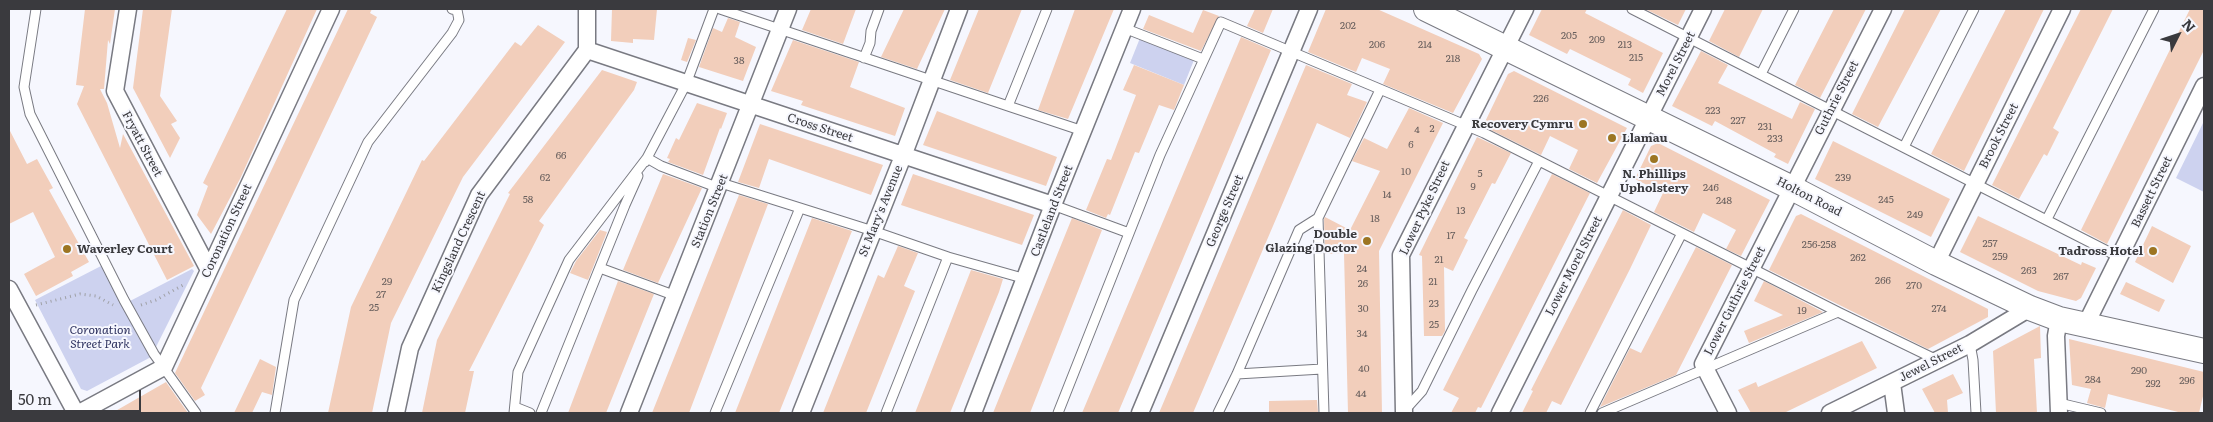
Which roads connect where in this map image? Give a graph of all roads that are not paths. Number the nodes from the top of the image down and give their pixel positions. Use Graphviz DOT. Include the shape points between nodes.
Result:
graph roads {
  1 [pos="36,9"];
  2 [pos="128,9"];
  3 [pos="332,9"];
  4 [pos="452,9"];
  5 [pos="587,9"];
  6 [pos="714,9"];
  7 [pos="720,9"];
  8 [pos="788,9"];
  9 [pos="878,9"];
  10 [pos="959,9"];
  11 [pos="1047,9"];
  12 [pos="1132,9"];
  13 [pos="1309,9"];
  14 [pos="1426,9"];
  15 [pos="1525,9"];
  16 [pos="1632,9"];
  17 [pos="1703,9"];
  18 [pos="1794,9"];
  19 [pos="1883,9"];
  20 [pos="1974,9"];
  21 [pos="2062,9"];
  22 [pos="2154,9"];
  23 [pos="1124,28"];
  24 [pos="780,29"];
  25 [pos="1689,38"];
  26 [pos="1506,47"];
  27 [pos="1292,49"];
  28 [pos="587,50"];
  29 [pos="864,58"];
  30 [pos="1203,59"];
  31 [pos="1761,74"];
  32 [pos="932,81"];
  33 [pos="686,84"];
  34 [pos="2204,86"];
  35 [pos="1380,90"];
  36 [pos="751,106"];
  37 [pos="1008,106"];
  38 [pos="1831,110"];
  39 [pos="1648,118"];
  40 [pos="1466,125"];
  41 [pos="1083,131"];
  42 [pos="1904,147"];
  43 [pos="903,156"];
  44 [pos="647,158"];
  45 [pos="1539,161"];
  46 [pos="1976,183"];
  47 [pos="720,186"];
  48 [pos="1792,188"];
  49 [pos="1609,196"];
  50 [pos="1053,205"];
  51 [pos="800,208"];
  52 [pos="1318,218"];
  53 [pos="2047,219"];
  54 [pos="873,231"];
  55 [pos="1682,233"];
  56 [pos="1129,234"];
  57 [pos="948,257"];
  58 [pos="2119,258"];
  59 [pos="1936,263"];
  60 [pos="600,268"];
  61 [pos="1751,269"];
  62 [pos="209,270"];
  63 [pos="1026,280"];
  64 [pos="9,289"];
  65 [pos="676,296"];
  66 [pos="2030,308"];
  67 [pos="1838,312"];
  68 [pos="2059,319"];
  69 [pos="2086,324"];
  70 [pos="1970,344"];
  71 [pos="2204,351"];
  72 [pos="1937,360"];
  73 [pos="164,367"];
  74 [pos="1705,368"];
  75 [pos="1322,369"];
  76 [pos="1237,374"];
  77 [pos="1892,383"];
  78 [pos="2059,408"];
  79 [pos="515,410"];
  80 [pos="71,411"];
  81 [pos="1404,412"];
  82 [pos="196,413"];
  83 [pos="275,413"];
  84 [pos="396,413"];
  85 [pos="530,413"];
  86 [pos="541,413"];
  87 [pos="629,413"];
  88 [pos="715,413"];
  89 [pos="801,413"];
  90 [pos="886,413"];
  91 [pos="973,413"];
  92 [pos="1058,413"];
  93 [pos="1140,413"];
  94 [pos="1218,413"];
  95 [pos="1324,413"];
  96 [pos="1500,413"];
  97 [pos="1590,413"];
  98 [pos="1602,413"];
  99 [pos="1728,413"];
  100 [pos="1830,413"];
  101 [pos="1896,413"];
  102 [pos="1976,413"];
  103 [pos="2101,413"];
  1 -- 73 [label="lane" via="25,74 27,105 124,300"];
  2 -- 62 [label="street, Fryatt Street" via="115,91"];
  3 -- 62 [label="street, Coronation Street"];
  4 -- 83 [label="lane" via="457,10 459,20 452,33 368,142 294,300"];
  5 -- 28 [label="street"];
  6 -- 33 [label="lane"];
  7 -- 24 [label="lane"];
  8 -- 24 [label="street, Station Street"];
  9 -- 29 [label="lane"];
  10 -- 32 [label="street, St Mary's Avenue"];
  11 -- 37 [label="lane"];
  12 -- 23 [label="street, Castleland Street"];
  13 -- 27 [label="street, George Street"];
  14 -- 26 [label="street, Holton Road"];
  15 -- 26 [label="street, Lower Pyke Street"];
  16 -- 25 [label="lane"];
  17 -- 25 [label="street, Morel Street"];
  18 -- 31 [label="lane"];
  19 -- 38 [label="street, Guthrie Street"];
  20 -- 42 [label="lane"];
  21 -- 46 [label="street, Brook Street"];
  22 -- 53 [label="lane"];
  23 -- 30 [label="lane"];
  23 -- 41 [label="street, Castleland Street"];
  24 -- 29 [label="lane"];
  24 -- 36 [label="street, Station Street"];
  25 -- 31 [label="lane"];
  25 -- 39 [label="street, Morel Street"];
  26 -- 39 [label="street, Holton Road"];
  26 -- 40 [label="street, Lower Pyke Street"];
  27 -- 30 [label="lane" via="1221,22"];
  27 -- 35 [label="lane"];
  27 -- 93 [label="street, George Street"];
  28 -- 33 [label="street, Cross Street"];
  28 -- 84 [label="street, Kingsland Crescent" via="479,195 410,348"];
  29 -- 32 [label="lane"];
  30 -- 56 [label="lane"];
  31 -- 38 [label="lane"];
  32 -- 37 [label="lane"];
  32 -- 43 [label="street, St Mary's Avenue"];
  33 -- 36 [label="street, Cross Street"];
  33 -- 44 [label="lane"];
  34 -- 58 [label="street, Bassett Street"];
  35 -- 40 [label="lane"];
  35 -- 52 [label="lane"];
  36 -- 43 [label="street, Cross Street"];
  36 -- 47 [label="street, Station Street"];
  37 -- 41 [label="lane"];
  38 -- 42 [label="lane"];
  38 -- 48 [label="street, Guthrie Street"];
  39 -- 48 [label="street, Holton Road"];
  39 -- 49 [label="street, Lower Morel Street"];
  40 -- 45 [label="lane"];
  40 -- 81 [label="street, Lower Pyke Street" via="1401,255"];
  41 -- 50 [label="street, Castleland Street"];
  42 -- 46 [label="lane"];
  43 -- 50 [label="street, Cross Street"];
  43 -- 54 [label="street, St Mary's Avenue"];
  44 -- 47 [label="lane"];
  44 -- 60 [label="lane" via="624,204"];
  44 -- 79 [label="lane" via="568,260 518,372"];
  45 -- 49 [label="lane"];
  45 -- 81 [label="lane" via="1422,391"];
  46 -- 53 [label="lane"];
  46 -- 59 [label="street, Brook Street"];
  47 -- 51 [label="lane"];
  47 -- 65 [label="street, Station Street"];
  48 -- 59 [label="street, Holton Road"];
  48 -- 61 [label="street, Lower Guthrie Street"];
  49 -- 55 [label="lane"];
  49 -- 96 [label="street, Lower Morel Street"];
  50 -- 56 [label="lane"];
  50 -- 63 [label="street, Castleland Street"];
  51 -- 54 [label="lane"];
  51 -- 88 [label="lane"];
  52 -- 75 [label="lane"];
  52 -- 76 [label="lane" via="1299,230"];
  53 -- 58 [label="lane"];
  54 -- 57 [label="lane"];
  54 -- 89 [label="street, St Mary's Avenue"];
  55 -- 61 [label="lane"];
  55 -- 97 [label="lane"];
  56 -- 92 [label="lane"];
  57 -- 63 [label="lane"];
  57 -- 90 [label="lane"];
  58 -- 69 [label="street, Bassett Street"];
  59 -- 66 [label="street, Holton Road"];
  60 -- 65 [label="lane"];
  60 -- 86 [label="lane"];
  61 -- 67 [label="lane"];
  61 -- 74 [label="street, Lower Guthrie Street" via="1703,364"];
  62 -- 73 [label="street, Coronation Street"];
  63 -- 91 [label="street, Castleland Street"];
  64 -- 80 [label="street"];
  65 -- 87 [label="street, Station Street"];
  66 -- 68 [label="street, Holton Road"];
  66 -- 70 [label="street, Jewel Street"];
  67 -- 72 [label="lane"];
  67 -- 74 [label="lane"];
  68 -- 69 [label="street, Holton Road"];
  68 -- 78 [label="street" via="2056,336"];
  69 -- 71 [label="street, Holton Road"];
  70 -- 72 [label="street, Jewel Street"];
  70 -- 102 [label="lane"];
  72 -- 77 [label="street, Jewel Street"];
  73 -- 80 [label="street"];
  73 -- 82 [label="lane"];
  74 -- 98 [label="lane"];
  74 -- 99 [label="street, Lower Guthrie Street"];
  75 -- 76 [label="lane"];
  75 -- 95 [label="lane"];
  76 -- 94 [label="lane"];
  77 -- 100 [label="street, Jewel Street"];
  77 -- 101 [label="street"];
  78 -- 103 [label="lane"];
  79 -- 85 [label="lane"];
}
